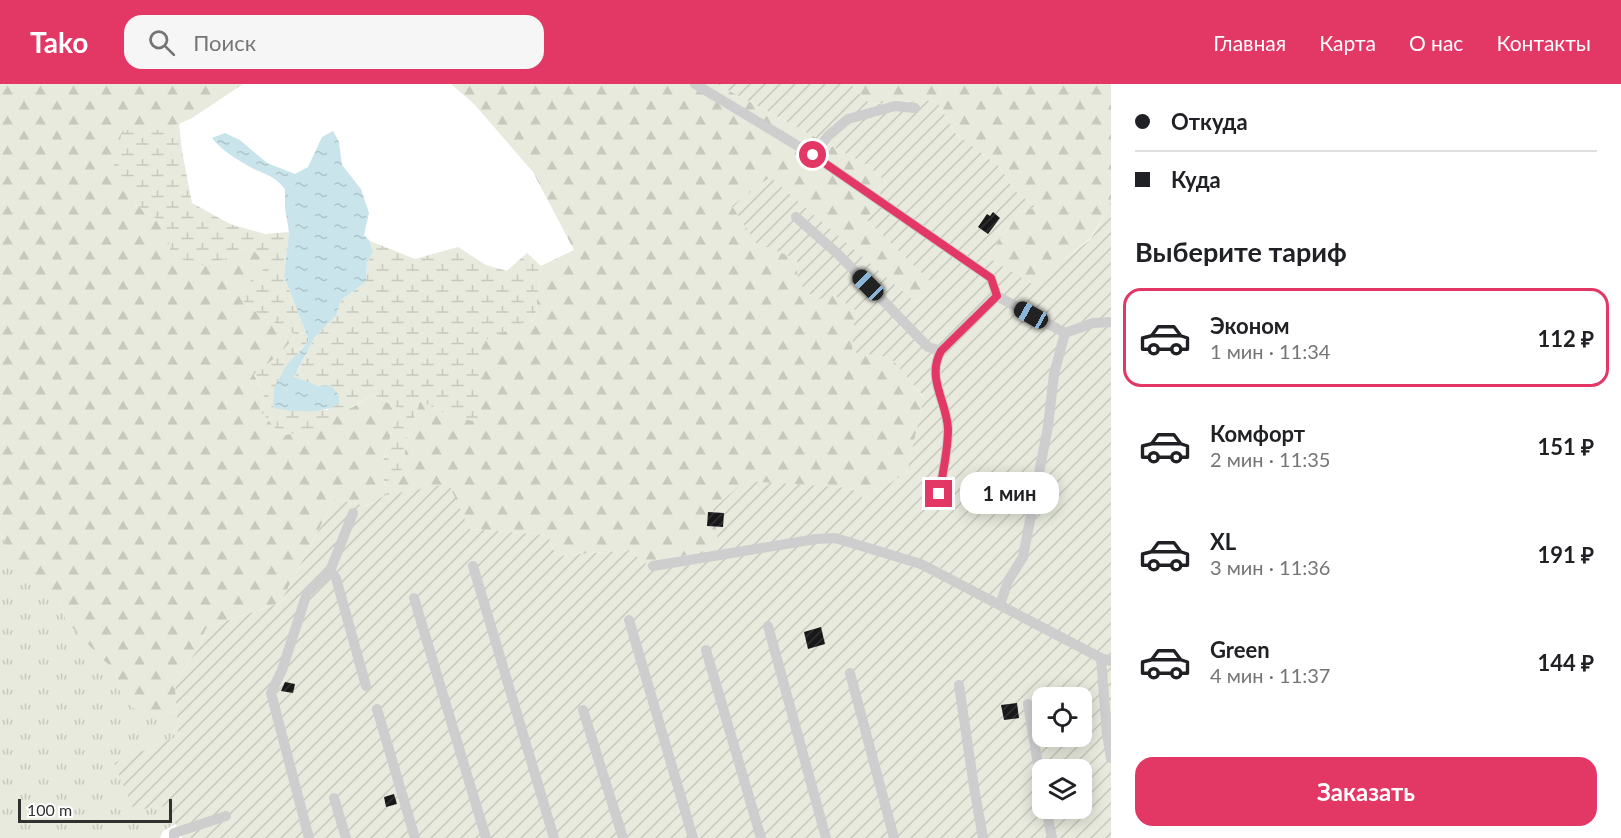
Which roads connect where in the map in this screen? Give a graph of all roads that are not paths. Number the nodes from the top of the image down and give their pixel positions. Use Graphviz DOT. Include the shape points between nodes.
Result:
graph roads {
  1 [pos="695,84"];
  2 [pos="915,108"];
  3 [pos="813,155"];
  4 [pos="796,218"];
  5 [pos="997,296"];
  6 [pos="1111,322"];
  7 [pos="1065,333"];
  8 [pos="941,351"];
  9 [pos="939,494"];
  10 [pos="353,513"];
  11 [pos="473,566"];
  12 [pos="653,566"];
  13 [pos="330,571"];
  14 [pos="414,598"];
  15 [pos="1000,605"];
  16 [pos="629,620"];
  17 [pos="768,626"];
  18 [pos="706,650"];
  19 [pos="1106,660"];
  20 [pos="850,673"];
  21 [pos="960,685"];
  22 [pos="366,686"];
  23 [pos="1028,704"];
  24 [pos="377,709"];
  25 [pos="584,710"];
  26 [pos="1111,758"];
  27 [pos="1037,759"];
  28 [pos="334,798"];
  29 [pos="226,816"];
  30 [pos="1048,819"];
  31 [pos="174,838"];
  32 [pos="309,838"];
  33 [pos="346,838"];
  34 [pos="415,838"];
  35 [pos="486,838"];
  36 [pos="554,838"];
  37 [pos="623,838"];
  38 [pos="693,838"];
  39 [pos="760,838"];
  40 [pos="826,838"];
  41 [pos="894,838"];
  42 [pos="983,838"];
  43 [pos="1052,838"];
  1 -- 3 [label="street"];
  2 -- 3 [label="street" via="895,106 848,119"];
  3 -- 5 [label="street" via="991,278"];
  4 -- 8 [label="street" via="840,256 928,347"];
  5 -- 7 [label="street"];
  5 -- 8 [label="street"];
  6 -- 7 [label="street" via="1093,323"];
  7 -- 15 [label="street" via="1054,374 1023,557 1008,581"];
  8 -- 9 [label="street" via="936,360 935,382 948,426"];
  10 -- 13 [label="street"];
  11 -- 36 [label="street"];
  12 -- 15 [label="street" via="835,538 921,564"];
  13 -- 22 [label="street" via="336,578"];
  13 -- 32 [label="street" via="307,593 271,693"];
  14 -- 35 [label="street"];
  15 -- 19 [label="street"];
  16 -- 38 [label="street"];
  17 -- 40 [label="street"];
  18 -- 39 [label="street"];
  19 -- 26 [label="street"];
  20 -- 41 [label="street"];
  21 -- 42 [label="street"];
  23 -- 27 [label="street"];
  24 -- 34 [label="street"];
  25 -- 37 [label="street"];
  28 -- 33 [label="street"];
  29 -- 31 [label="street" via="174,833"];
  30 -- 43 [label="street"];
}
